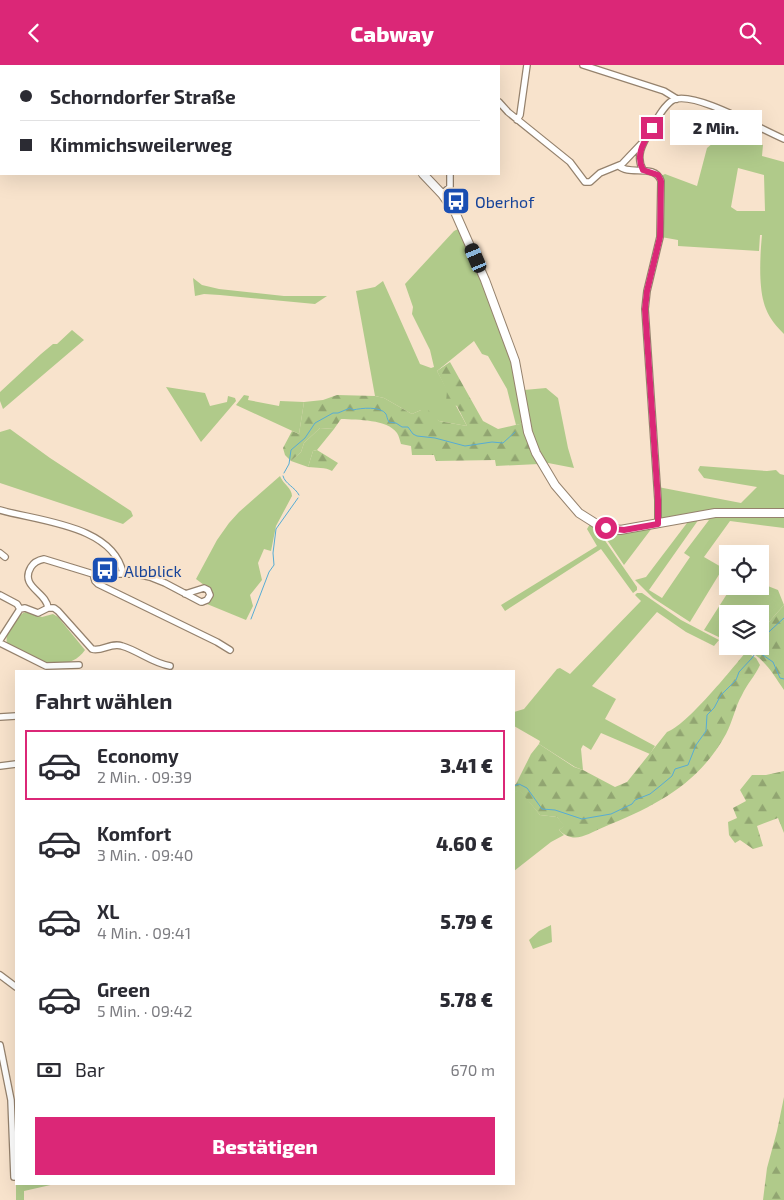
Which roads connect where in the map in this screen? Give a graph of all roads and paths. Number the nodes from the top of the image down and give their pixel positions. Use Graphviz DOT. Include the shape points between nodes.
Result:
graph roads {
  1 [pos="527,65"];
  2 [pos="583,65"];
  3 [pos="677,99"];
  4 [pos="500,104"];
  5 [pos="517,120"];
  6 [pos="784,139"];
  7 [pos="643,143"];
  8 [pos="618,166"];
  9 [pos="643,170"];
  10 [pos="424,175"];
  11 [pos="450,175"];
  12 [pos="442,194"];
  13 [pos="0,510"];
  14 [pos="784,513"];
  15 [pos="658,524"];
  16 [pos="122,573"];
  17 [pos="93,574"];
  18 [pos="185,593"];
  19 [pos="0,595"];
  20 [pos="48,608"];
  21 [pos="20,609"];
  22 [pos="0,642"];
  23 [pos="230,650"];
  24 [pos="79,665"];
  25 [pos="170,666"];
  26 [pos="15,716"];
  27 [pos="0,717"];
  28 [pos="15,764"];
  29 [pos="0,766"];
  30 [pos="0,975"];
  31 [pos="15,986"];
  32 [pos="0,1045"];
  33 [pos="14,1177"];
  1 -- 5 [label="street"];
  2 -- 3 [label="street" via="664,91"];
  3 -- 6 [label="street" via="725,111"];
  3 -- 7 [label="street" via="666,106"];
  4 -- 5 [label="street"];
  5 -- 8 [label="street" via="570,162 583,182"];
  7 -- 8 [label="street"];
  7 -- 9 [label="street" via="639,157"];
  8 -- 9 [label="street"];
  9 -- 15 [label="street" via="656,174 661,181 660,237 645,309"];
  10 -- 12 [label="main road"];
  11 -- 12 [label="street" via="450,187"];
  12 -- 15 [label="main road" via="464,231 500,317 517,370 531,442 551,480 579,513 598,525 620,530"];
  13 -- 16 [label="street" via="60,524 91,537 114,553"];
  14 -- 15 [label="main road" via="715,513"];
  16 -- 17 [label="street"];
  16 -- 18 [label="street" via="150,577"];
  17 -- 20 [label="street" via="48,559 35,563 29,571 29,580 47,601"];
  17 -- 23 [label="street" via="97,583"];
  19 -- 21 [label="street"];
  20 -- 21 [label="street" via="38,613"];
  20 -- 25 [label="street" via="58,611 87,646 95,650 120,645"];
  21 -- 22 [label="street"];
  22 -- 24 [label="street" via="44,665"];
  26 -- 27 [label="street"];
  28 -- 29 [label="street"];
  30 -- 31 [label="street"];
  32 -- 33 [label="street" via="11,1100"];
}
